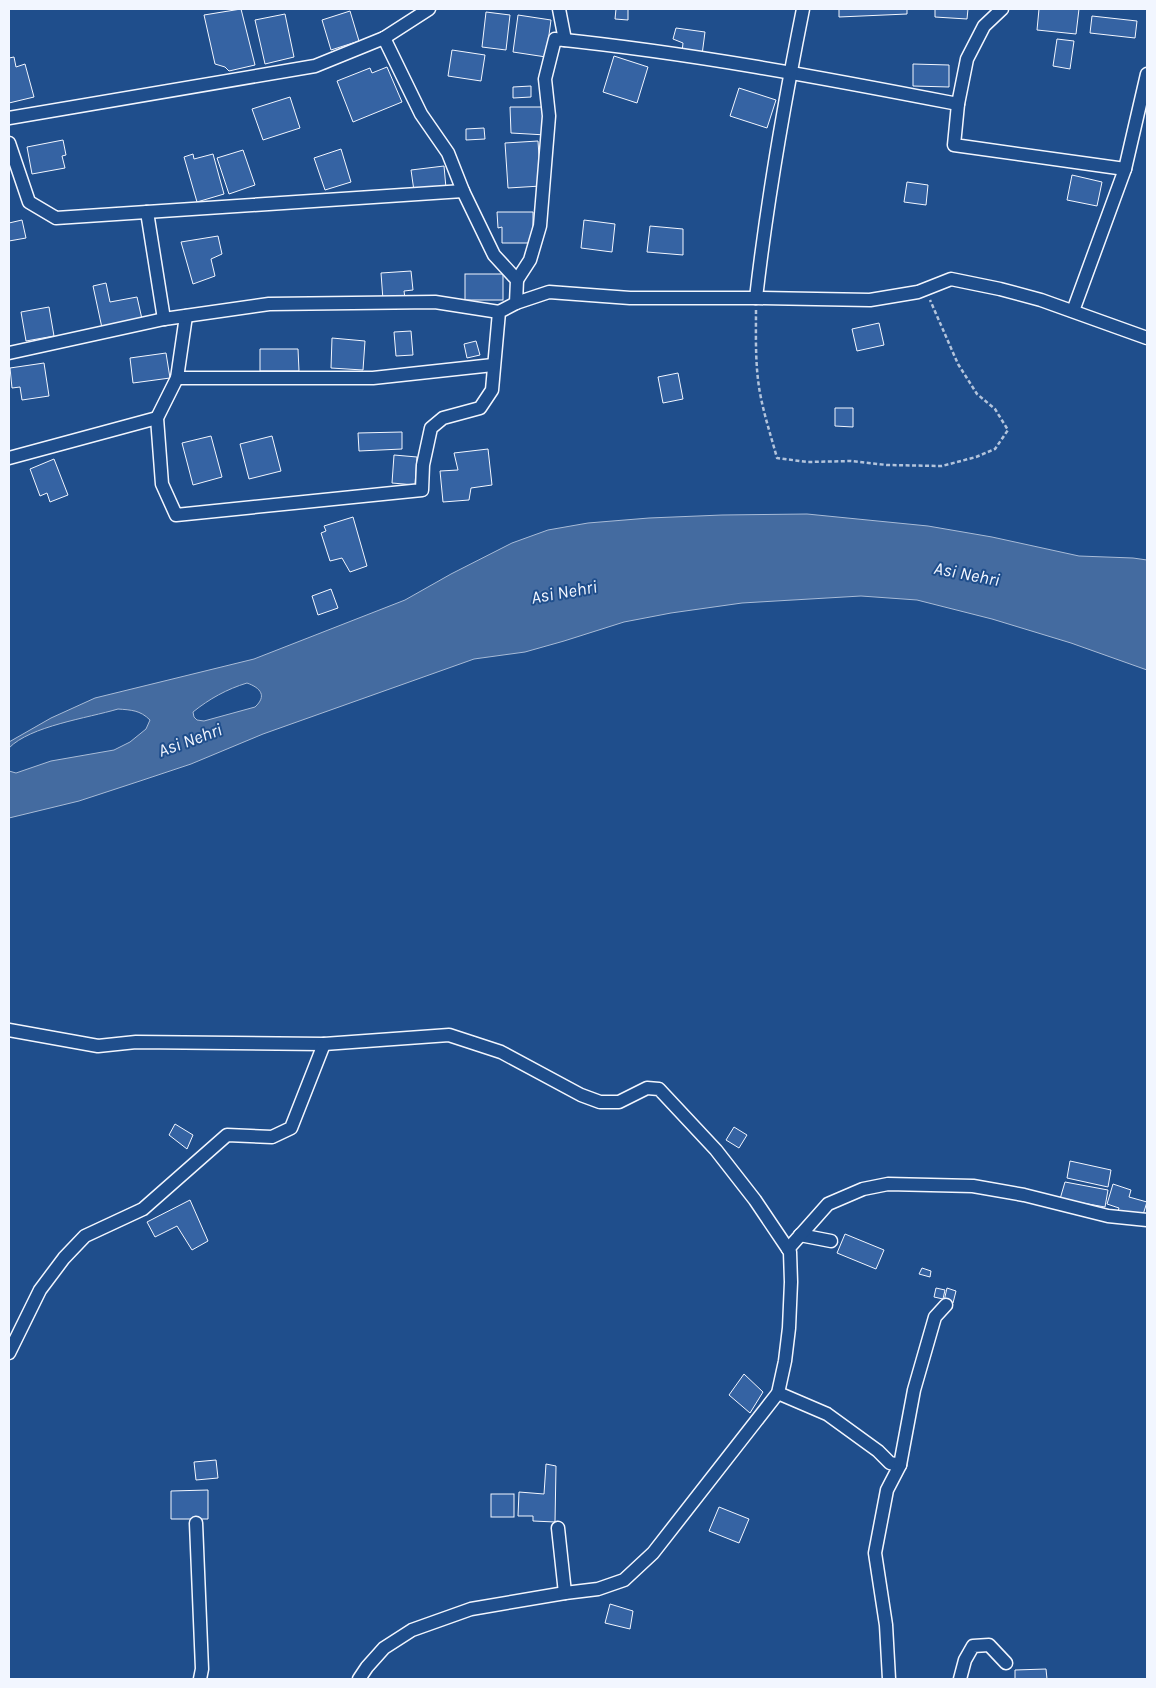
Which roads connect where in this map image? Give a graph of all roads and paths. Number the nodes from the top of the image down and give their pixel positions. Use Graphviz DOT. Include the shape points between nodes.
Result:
graph roads {
  1 [pos="429,9"];
  2 [pos="559,9"];
  3 [pos="803,9"];
  4 [pos="1002,9"];
  5 [pos="384,38"];
  6 [pos="565,40"];
  7 [pos="790,72"];
  8 [pos="1147,74"];
  9 [pos="958,104"];
  10 [pos="9,118"];
  11 [pos="9,144"];
  12 [pos="1125,168"];
  13 [pos="463,192"];
  14 [pos="147,212"];
  15 [pos="517,280"];
  16 [pos="925,290"];
  17 [pos="756,298"];
  18 [pos="516,303"];
  19 [pos="1073,311"];
  20 [pos="499,312"];
  21 [pos="186,316"];
  22 [pos="164,319"];
  23 [pos="1147,338"];
  24 [pos="9,353"];
  25 [pos="493,365"];
  26 [pos="177,378"];
  27 [pos="158,418"];
  28 [pos="9,458"];
  29 [pos="9,1030"];
  30 [pos="324,1044"];
  31 [pos="1147,1220"];
  32 [pos="800,1235"];
  33 [pos="831,1240"];
  34 [pos="788,1249"];
  35 [pos="946,1305"];
  36 [pos="9,1353"];
  37 [pos="778,1393"];
  38 [pos="900,1465"];
  39 [pos="196,1523"];
  40 [pos="558,1528"];
  41 [pos="565,1593"];
  42 [pos="1006,1663"];
  43 [pos="200,1679"];
  44 [pos="360,1679"];
  45 [pos="889,1679"];
  46 [pos="960,1679"];
  1 -- 5 [label="street"];
  2 -- 6 [label="street"];
  3 -- 7 [label="street"];
  4 -- 9 [label="street" via="984,26 967,59"];
  5 -- 10 [label="street" via="315,66"];
  5 -- 13 [label="street" via="421,114 448,153"];
  6 -- 7 [label="street" via="629,46"];
  6 -- 15 [label="street" via="555,39 545,79 549,116 540,226 530,260"];
  7 -- 9 [label="street"];
  7 -- 17 [label="street"];
  8 -- 12 [label="street"];
  9 -- 12 [label="street" via="954,145"];
  11 -- 14 [label="street" via="30,202 56,218"];
  12 -- 19 [label="street"];
  13 -- 14 [label="street"];
  13 -- 15 [label="street" via="494,255"];
  14 -- 22 [label="street"];
  15 -- 18 [label="street"];
  16 -- 17 [label="street" via="870,300"];
  16 -- 17 [label="path" via="958,364 977,394 995,409 1008,430 995,449 976,458 942,466 807,462 777,458 760,391"];
  16 -- 19 [label="street" via="951,279 1016,293"];
  17 -- 18 [label="street" via="630,298 549,292"];
  18 -- 20 [label="street"];
  19 -- 23 [label="street"];
  20 -- 21 [label="street" via="425,302 269,304"];
  20 -- 25 [label="street"];
  21 -- 22 [label="street"];
  21 -- 26 [label="street"];
  22 -- 24 [label="street"];
  25 -- 26 [label="street" via="373,378"];
  25 -- 27 [label="street" via="492,390 480,408 443,418 431,428 423,465 422,490 176,516 162,484"];
  26 -- 27 [label="street"];
  27 -- 28 [label="street"];
  29 -- 30 [label="street" via="98,1046 136,1042"];
  30 -- 34 [label="street" via="449,1035 501,1052 600,1102 619,1102 647,1088 659,1089 716,1150"];
  30 -- 36 [label="street" via="291,1128 272,1137 226,1135 143,1209 86,1236 40,1290"];
  31 -- 32 [label="street" via="1108,1216 974,1186 888,1184 863,1189 828,1204"];
  32 -- 33 [label="street"];
  32 -- 34 [label="street"];
  34 -- 37 [label="street" via="791,1271 789,1328"];
  35 -- 38 [label="street" via="935,1317 914,1390"];
  37 -- 38 [label="street" via="827,1414 878,1450 890,1463"];
  37 -- 41 [label="street" via="646,1560 624,1580 598,1589"];
  38 -- 45 [label="street" via="887,1490 875,1553 886,1625"];
  39 -- 43 [label="street"];
  40 -- 41 [label="street"];
  41 -- 44 [label="street" via="471,1609 412,1630 384,1648"];
  42 -- 46 [label="street" via="989,1645 972,1646"];
}
